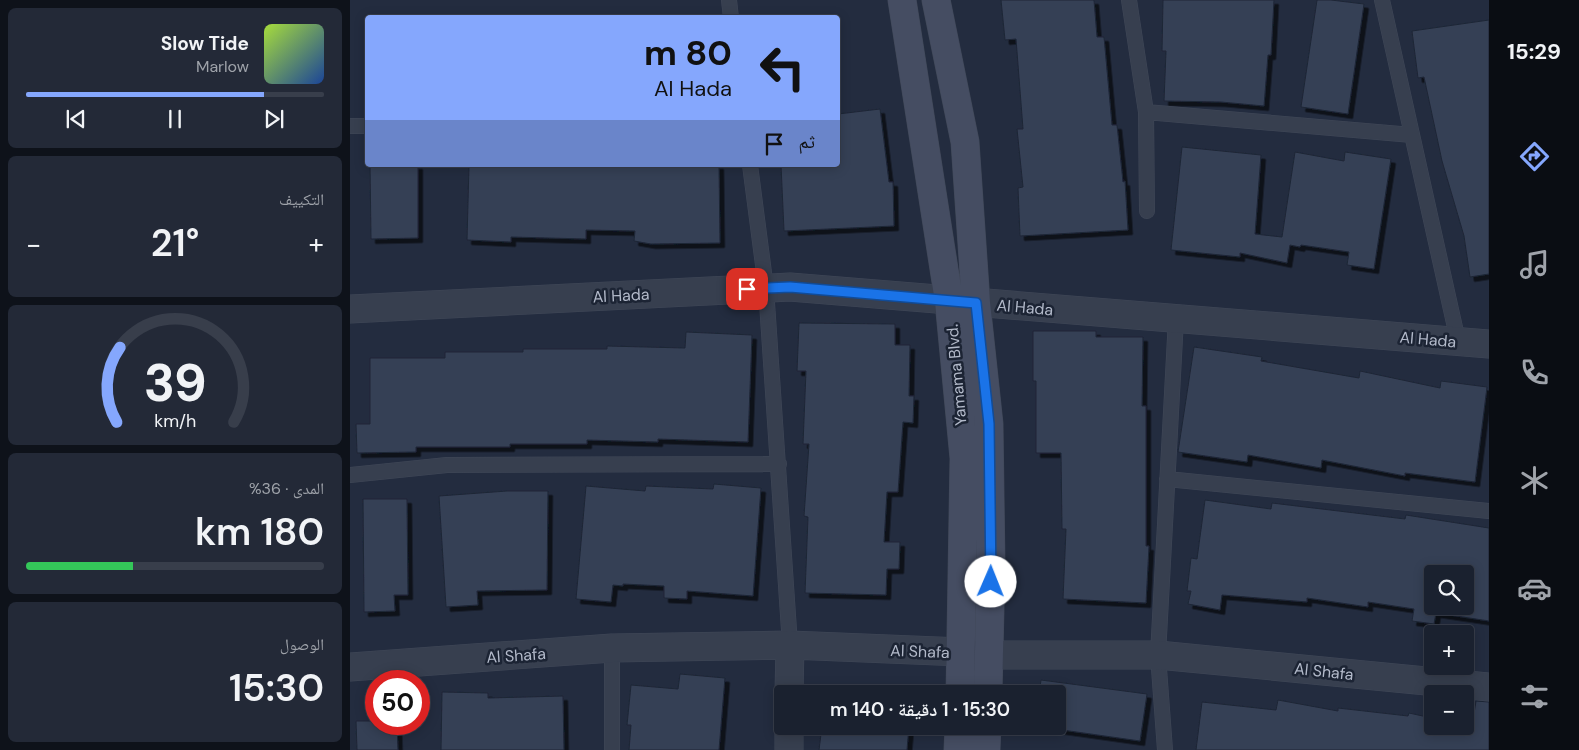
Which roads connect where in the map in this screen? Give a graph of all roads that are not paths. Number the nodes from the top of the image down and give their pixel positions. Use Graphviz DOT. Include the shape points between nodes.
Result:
graph roads {
  1 [pos="729,0"];
  2 [pos="902,0"];
  3 [pos="936,0"];
  4 [pos="1129,0"];
  5 [pos="1382,0"];
  6 [pos="731,15"];
  7 [pos="1146,112"];
  8 [pos="350,126"];
  9 [pos="365,126"];
  10 [pos="1412,135"];
  11 [pos="750,167"];
  12 [pos="1147,211"];
  13 [pos="766,288"];
  14 [pos="949,301"];
  15 [pos="976,303"];
  16 [pos="350,309"];
  17 [pos="1176,319"];
  18 [pos="1458,341"];
  19 [pos="1489,344"];
  20 [pos="779,464"];
  21 [pos="350,475"];
  22 [pos="1167,479"];
  23 [pos="1489,511"];
  24 [pos="790,645"];
  25 [pos="612,648"];
  26 [pos="962,652"];
  27 [pos="1158,654"];
  28 [pos="990,655"];
  29 [pos="350,667"];
  30 [pos="790,685"];
  31 [pos="960,685"];
  32 [pos="988,685"];
  33 [pos="1489,687"];
  34 [pos="789,735"];
  35 [pos="959,735"];
  36 [pos="987,735"];
  37 [pos="612,750"];
  38 [pos="789,750"];
  39 [pos="958,750"];
  40 [pos="986,750"];
  41 [pos="1165,750"];
  1 -- 6 [label="lane"];
  2 -- 14 [label="main road, Yamama Blvd."];
  3 -- 15 [label="main road, Yamama Blvd." via="965,142"];
  4 -- 7 [label="lane"];
  5 -- 10 [label="lane"];
  7 -- 10 [label="lane"];
  7 -- 12 [label="lane"];
  8 -- 9 [label="lane"];
  10 -- 18 [label="lane"];
  11 -- 13 [label="lane"];
  13 -- 14 [label="street, Al Hada" via="790,287"];
  13 -- 16 [label="street, Al Hada"];
  13 -- 20 [label="lane"];
  14 -- 15 [label="street, Al Hada"];
  14 -- 26 [label="main road, Yamama Blvd." via="964,458"];
  15 -- 17 [label="street, Al Hada"];
  15 -- 28 [label="main road, Yamama Blvd." via="989,424"];
  17 -- 18 [label="street, Al Hada"];
  17 -- 22 [label="lane"];
  18 -- 19 [label="street, Al Hada"];
  20 -- 21 [label="lane" via="447,465"];
  20 -- 24 [label="lane"];
  22 -- 23 [label="lane"];
  22 -- 27 [label="lane"];
  24 -- 25 [label="street, Al Shafa"];
  24 -- 26 [label="street, Al Shafa"];
  24 -- 30 [label="street"];
  25 -- 29 [label="street, Al Shafa"];
  25 -- 37 [label="lane"];
  26 -- 28 [label="street, Al Shafa" via="979,657"];
  26 -- 31 [label="main road, Yamama Blvd."];
  27 -- 28 [label="street, Al Shafa"];
  27 -- 33 [label="street, Al Shafa"];
  27 -- 41 [label="lane"];
  28 -- 32 [label="main road, Yamama Blvd."];
  34 -- 38 [label="street"];
  35 -- 39 [label="main road"];
  36 -- 40 [label="main road"];
}
